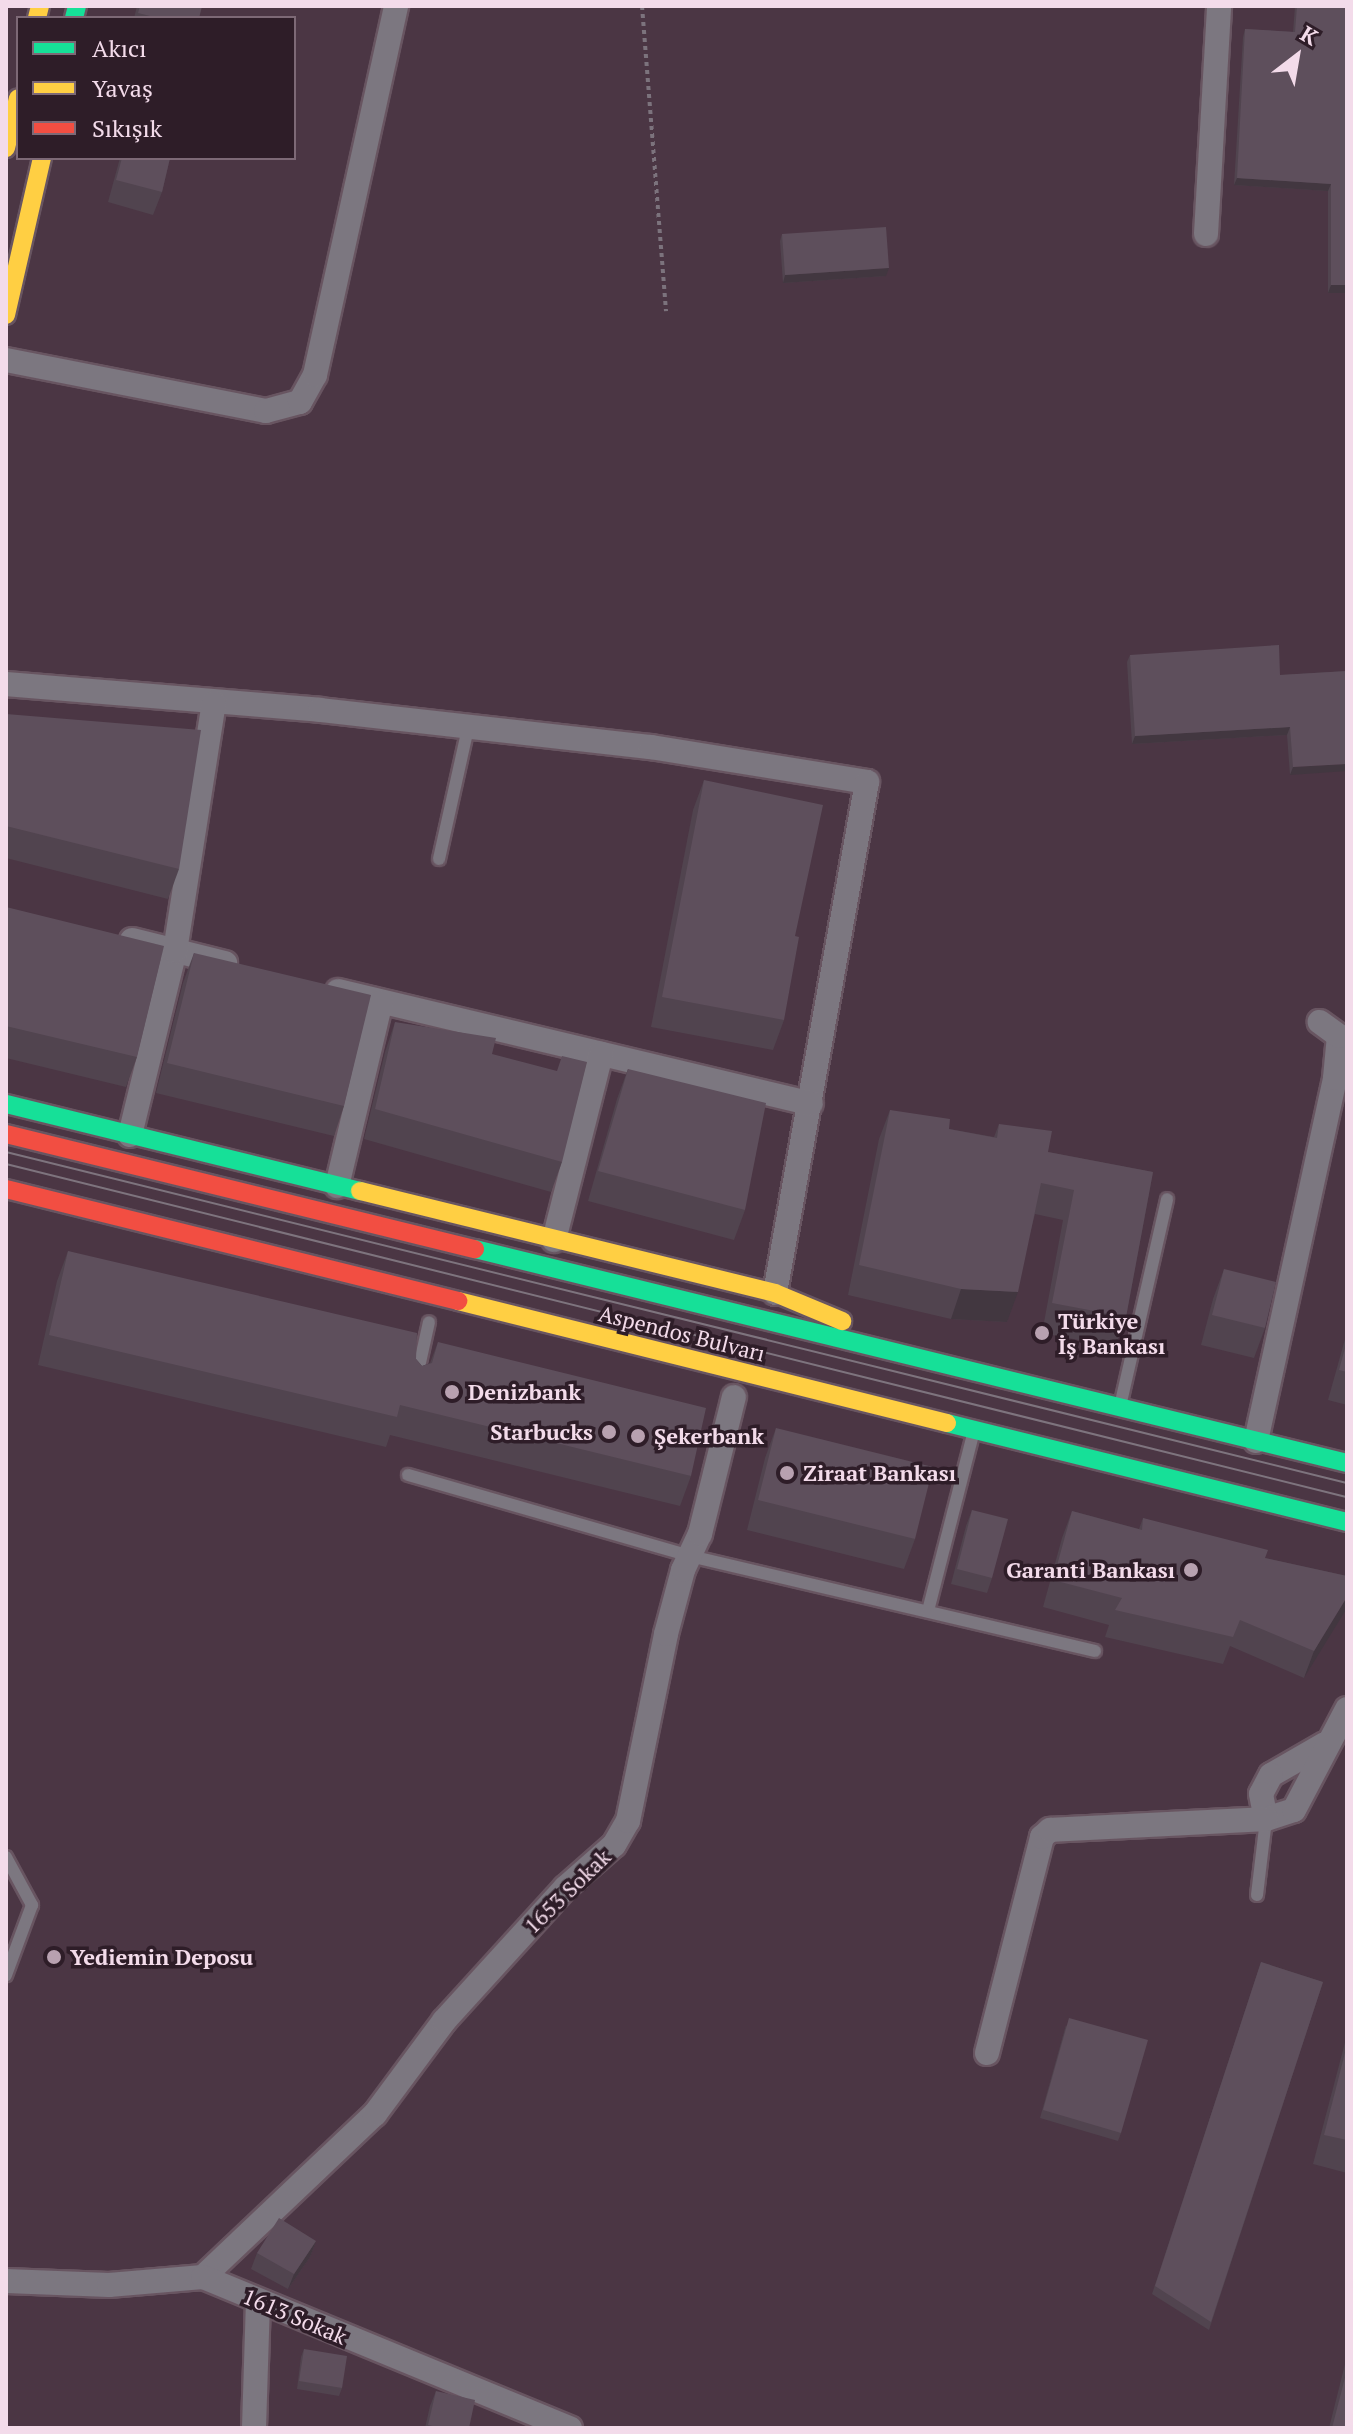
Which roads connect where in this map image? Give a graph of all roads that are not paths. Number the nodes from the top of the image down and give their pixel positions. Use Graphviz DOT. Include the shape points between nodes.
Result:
graph roads {
  1 [pos="396,6"];
  2 [pos="1219,6"];
  3 [pos="16,106"];
  4 [pos="6,148"];
  5 [pos="42,160"];
  6 [pos="1206,234"];
  7 [pos="6,315"];
  8 [pos="6,360"];
  9 [pos="6,684"];
  10 [pos="214,703"];
  11 [pos="468,728"];
  12 [pos="439,859"];
  13 [pos="113,936"];
  14 [pos="175,951"];
  15 [pos="248,969"];
  16 [pos="308,984"];
  17 [pos="381,1002"];
  18 [pos="1320,1022"];
  19 [pos="601,1054"];
  20 [pos="6,1104"];
  21 [pos="811,1104"];
  22 [pos="6,1134"];
  23 [pos="130,1135"];
  24 [pos="337,1186"];
  25 [pos="6,1189"];
  26 [pos="1167,1199"];
  27 [pos="554,1240"];
  28 [pos="775,1293"];
  29 [pos="429,1322"];
  30 [pos="947,1365"];
  31 [pos="414,1387"];
  32 [pos="733,1397"];
  33 [pos="778,1403"];
  34 [pos="1120,1407"];
  35 [pos="942,1423"];
  36 [pos="974,1431"];
  37 [pos="1256,1441"];
  38 [pos="1347,1463"];
  39 [pos="408,1475"];
  40 [pos="1347,1522"];
  41 [pos="690,1556"];
  42 [pos="928,1611"];
  43 [pos="1095,1651"];
  44 [pos="1347,1709"];
  45 [pos="1325,1744"];
  46 [pos="1266,1819"];
  47 [pos="6,1857"];
  48 [pos="1257,1895"];
  49 [pos="6,1975"];
  50 [pos="987,2053"];
  51 [pos="203,2277"];
  52 [pos="6,2281"];
  53 [pos="258,2301"];
  54 [pos="254,2428"];
  55 [pos="570,2428"];
  1 -- 8 [label="street" via="315,375 300,402 266,411"];
  2 -- 6 [label="street"];
  3 -- 4 [label="main road"];
  5 -- 7 [label="main road"];
  9 -- 10 [label="street"];
  10 -- 11 [label="street"];
  10 -- 14 [label="street"];
  11 -- 12 [label="lane"];
  11 -- 21 [label="street" via="651,747 867,782"];
  13 -- 14 [label="street"];
  14 -- 15 [label="street"];
  14 -- 23 [label="street"];
  16 -- 17 [label="street"];
  17 -- 19 [label="street"];
  17 -- 24 [label="street"];
  18 -- 37 [label="street" via="1339,1036 1335,1078"];
  19 -- 21 [label="street"];
  19 -- 27 [label="street"];
  20 -- 23 [label="main road"];
  21 -- 28 [label="street"];
  22 -- 30 [label="main road, Aspendos Bulvarı"];
  23 -- 24 [label="main road"];
  24 -- 27 [label="main road"];
  25 -- 35 [label="main road, Aspendos Bulvarı"];
  26 -- 34 [label="lane"];
  27 -- 28 [label="main road"];
  28 -- 30 [label="main road"];
  29 -- 31 [label="lane"];
  30 -- 34 [label="main road, Aspendos Bulvarı"];
  32 -- 41 [label="street, 1653 Sokak"];
  33 -- 35 [label="main road"];
  34 -- 37 [label="main road, Aspendos Bulvarı"];
  35 -- 36 [label="main road, Aspendos Bulvarı"];
  36 -- 40 [label="main road, Aspendos Bulvarı"];
  36 -- 42 [label="lane"];
  37 -- 38 [label="main road, Aspendos Bulvarı"];
  39 -- 41 [label="lane"];
  41 -- 42 [label="lane"];
  41 -- 51 [label="street, 1653 Sokak" via="666,1634 628,1821 614,1845 565,1888 444,2021 375,2114"];
  42 -- 43 [label="lane"];
  44 -- 45 [label="street"];
  45 -- 46 [label="street" via="1294,1810"];
  45 -- 46 [label="street" via="1271,1775 1261,1794"];
  46 -- 48 [label="lane"];
  46 -- 50 [label="street" via="1050,1830 1042,1837"];
  47 -- 49 [label="lane" via="32,1905"];
  51 -- 52 [label="street, 1613 Sokak" via="109,2285"];
  51 -- 53 [label="street, 1613 Sokak"];
  53 -- 54 [label="street"];
  53 -- 55 [label="street, 1613 Sokak"];
}
